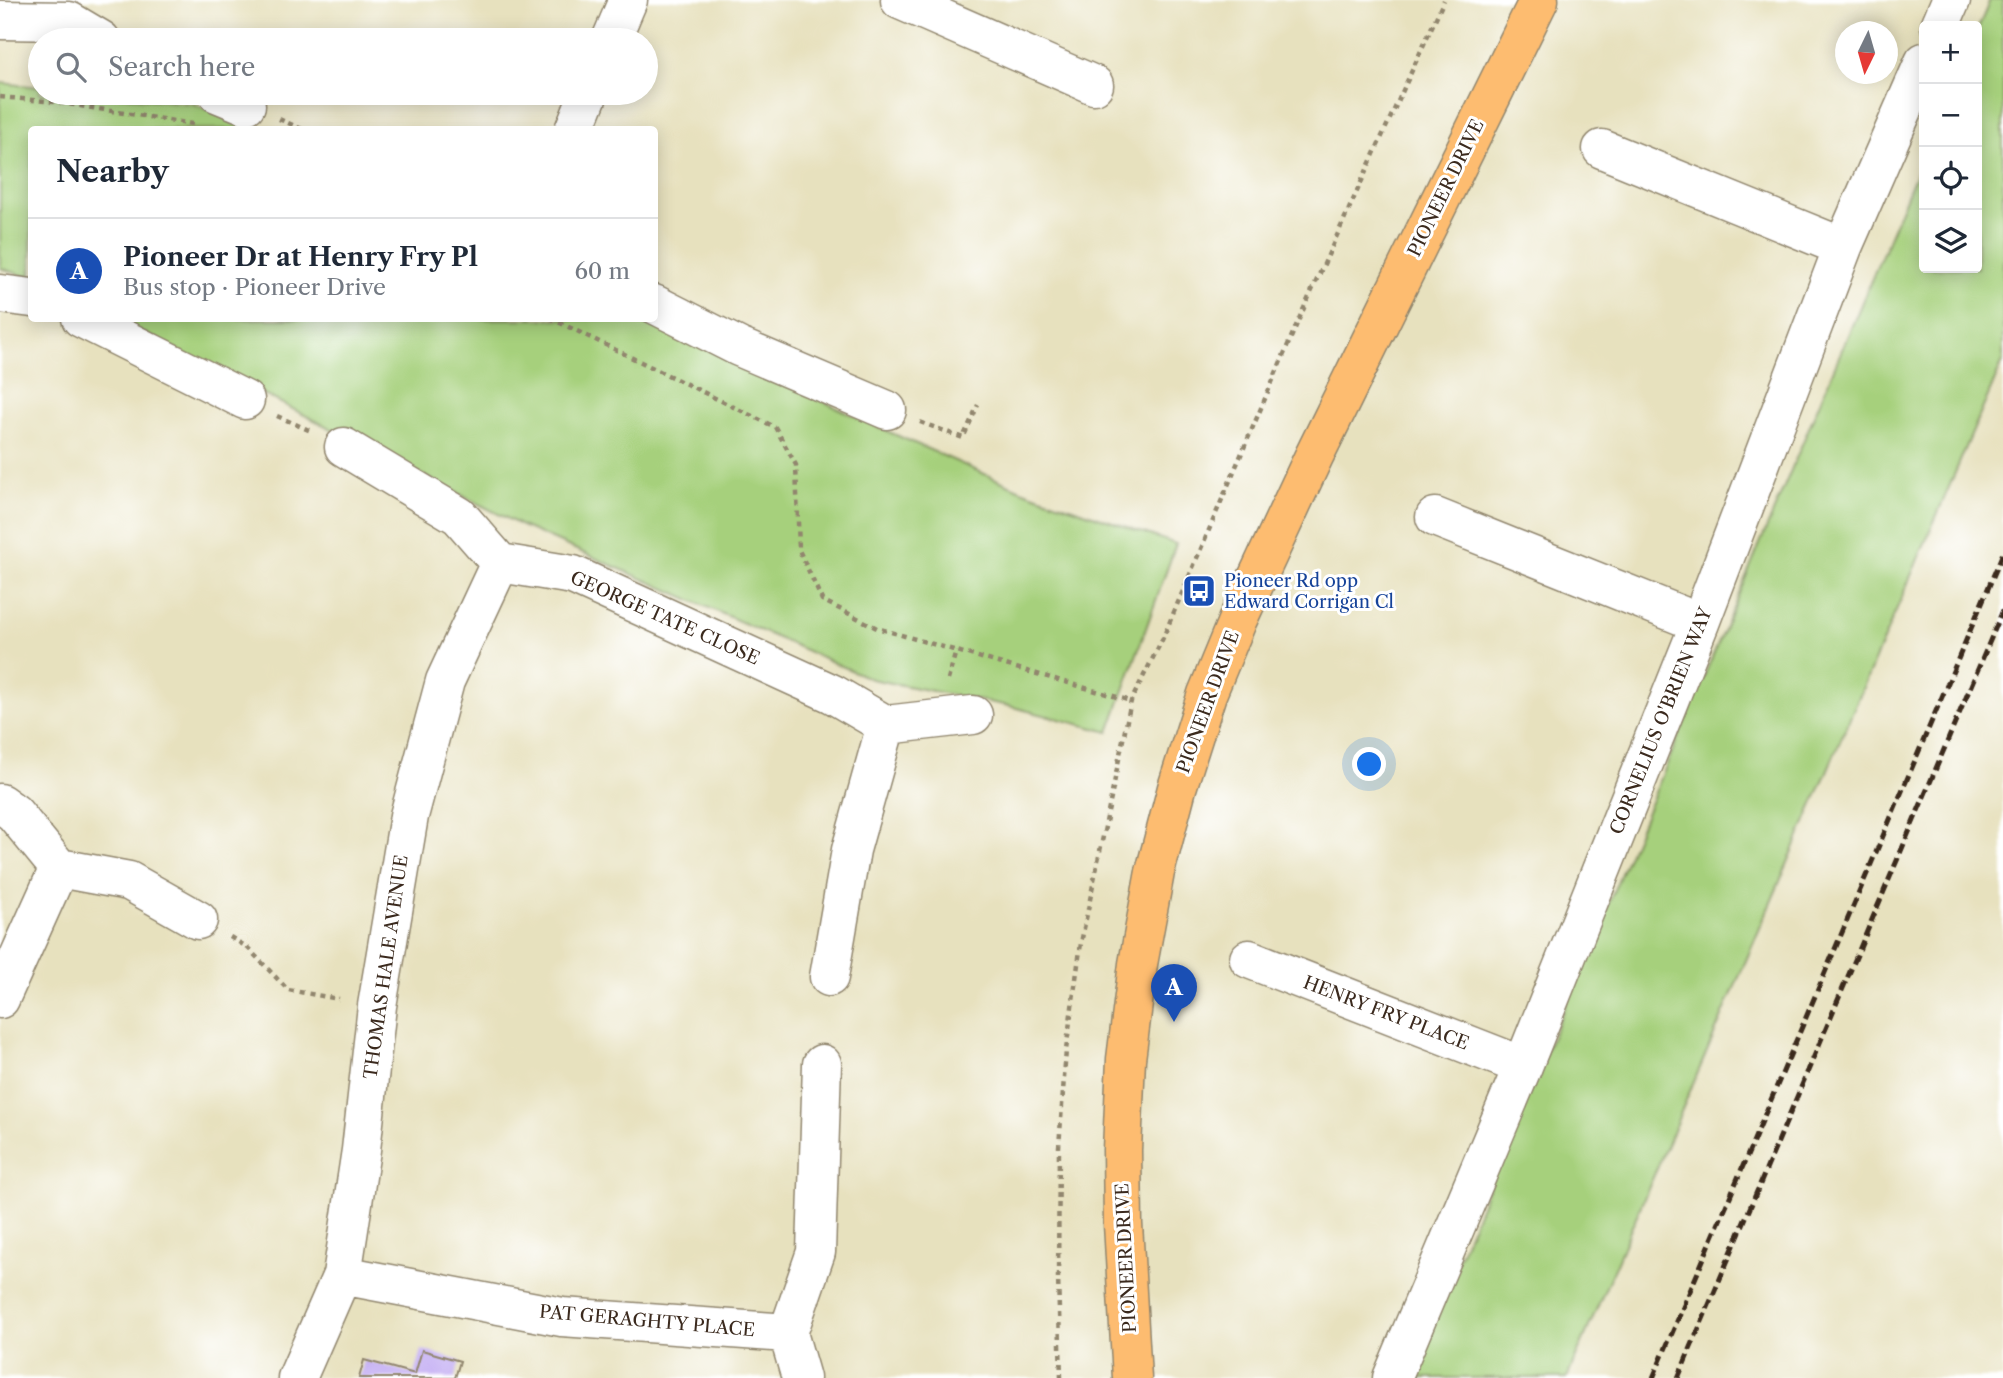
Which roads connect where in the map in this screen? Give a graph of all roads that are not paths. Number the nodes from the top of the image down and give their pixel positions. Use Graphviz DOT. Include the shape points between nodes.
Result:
graph roads {
  1 [pos="628,0"];
  2 [pos="900,0"];
  3 [pos="1951,0"];
  4 [pos="1537,1"];
  5 [pos="74,10"];
  6 [pos="0,20"];
  7 [pos="1942,21"];
  8 [pos="90,28"];
  9 [pos="616,28"];
  10 [pos="1919,73"];
  11 [pos="1094,85"];
  12 [pos="584,105"];
  13 [pos="575,126"];
  14 [pos="1602,149"];
  15 [pos="1843,247"];
  16 [pos="0,294"];
  17 [pos="28,298"];
  18 [pos="658,306"];
  19 [pos="89,322"];
  20 [pos="245,400"];
  21 [pos="887,410"];
  22 [pos="344,447"];
  23 [pos="1435,517"];
  24 [pos="500,563"];
  25 [pos="1700,623"];
  26 [pos="973,715"];
  27 [pos="886,725"];
  28 [pos="0,803"];
  29 [pos="59,868"];
  30 [pos="198,920"];
  31 [pos="1249,959"];
  32 [pos="829,977"];
  33 [pos="0,999"];
  34 [pos="821,1064"];
  35 [pos="1523,1066"];
  36 [pos="342,1275"];
  37 [pos="788,1333"];
  38 [pos="298,1378"];
  39 [pos="801,1378"];
  40 [pos="1132,1378"];
  41 [pos="1392,1378"];
  1 -- 9 [label="street"];
  2 -- 11 [label="street"];
  3 -- 7 [label="street"];
  4 -- 40 [label="main road, PIONEER DRIVE" via="1238,619 1177,788 1155,872 1126,1059 1122,1199"];
  5 -- 6 [label="street"];
  5 -- 8 [label="street"];
  10 -- 15 [label="street, CORNELIUS O'BRIEN WAY"];
  12 -- 13 [label="street"];
  14 -- 15 [label="street"];
  15 -- 25 [label="street, CORNELIUS O'BRIEN WAY"];
  16 -- 17 [label="street"];
  18 -- 21 [label="street" via="739,347"];
  19 -- 20 [label="street"];
  22 -- 24 [label="street" via="459,516"];
  23 -- 25 [label="street"];
  24 -- 27 [label="street, GEORGE TATE CLOSE" via="573,575 833,694"];
  24 -- 36 [label="street, THOMAS HALE AVENUE" via="445,681 409,816 377,1006"];
  25 -- 35 [label="street, CORNELIUS O'BRIEN WAY"];
  26 -- 27 [label="street"];
  27 -- 32 [label="street" via="851,850"];
  28 -- 29 [label="street" via="14,813"];
  29 -- 30 [label="street" via="129,881"];
  29 -- 33 [label="street"];
  31 -- 35 [label="street, HENRY FRY PLACE"];
  34 -- 37 [label="street" via="816,1252"];
  35 -- 41 [label="street, CORNELIUS O'BRIEN WAY"];
  36 -- 37 [label="street, PAT GERAGHTY PLACE" via="562,1317"];
  36 -- 38 [label="street, THOMAS HALE AVENUE"];
  37 -- 39 [label="street"];
}
